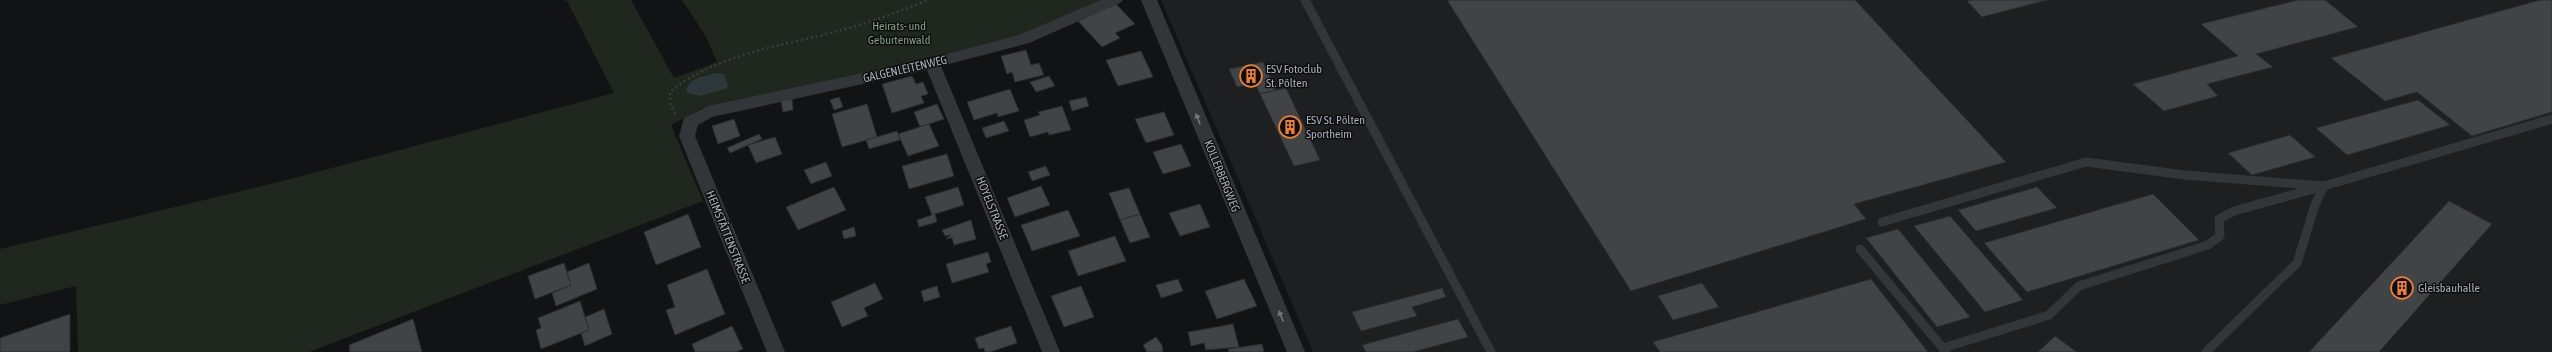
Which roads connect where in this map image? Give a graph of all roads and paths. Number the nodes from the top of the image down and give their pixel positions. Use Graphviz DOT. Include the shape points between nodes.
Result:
graph roads {
  1 [pos="928,0"];
  2 [pos="1115,0"];
  3 [pos="1149,0"];
  4 [pos="1305,0"];
  5 [pos="932,64"];
  6 [pos="2552,119"];
  7 [pos="690,122"];
  8 [pos="2324,186"];
  9 [pos="1882,222"];
  10 [pos="1860,249"];
  11 [pos="1944,350"];
  12 [pos="776,352"];
  13 [pos="1051,352"];
  14 [pos="1296,352"];
  15 [pos="1491,352"];
  16 [pos="2206,352"];
  1 -- 7 [label="path" via="885,18 758,52 686,78 670,92 670,102 675,116"];
  2 -- 5 [label="street, GALGENLEITENWEG" via="1030,37"];
  14 -- 3 [label="street, KOLLERBERGWEG, one-way"];
  4 -- 15 [label="lane"];
  5 -- 7 [label="street, GALGENLEITENWEG" via="708,112"];
  5 -- 13 [label="street, HOYELSTRASSE"];
  6 -- 8 [label="lane"];
  7 -- 12 [label="street, HEIMSTÄTTENSTRASSE" via="687,136"];
  8 -- 9 [label="lane" via="2185,176 2086,162"];
  8 -- 11 [label="lane" via="2234,211 2219,219 2220,236 2208,245 2079,286 2049,315"];
  8 -- 16 [label="lane" via="2314,202 2304,248 2297,263"];
  10 -- 11 [label="lane"];
}
